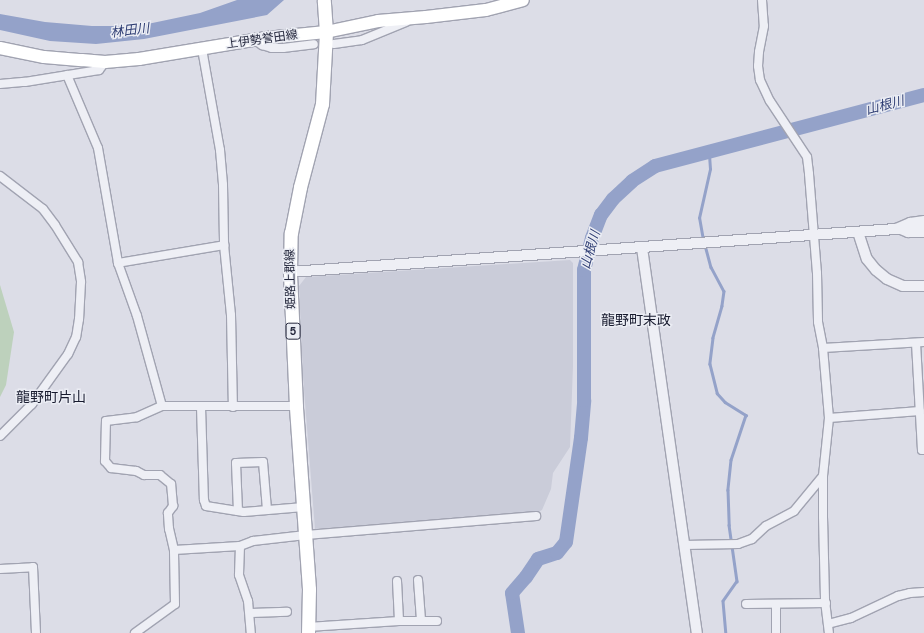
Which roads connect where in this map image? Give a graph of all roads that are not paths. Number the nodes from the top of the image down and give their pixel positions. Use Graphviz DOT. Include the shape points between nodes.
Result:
graph roads {
  1 [pos="523,0"];
  2 [pos="762,0"];
  3 [pos="324,6"];
  4 [pos="416,18"];
  5 [pos="326,32"];
  6 [pos="255,40"];
  7 [pos="314,44"];
  8 [pos="334,44"];
  9 [pos="0,48"];
  10 [pos="202,49"];
  11 [pos="105,62"];
  12 [pos="67,75"];
  13 [pos="0,84"];
  14 [pos="0,176"];
  15 [pos="924,220"];
  16 [pos="924,227"];
  17 [pos="896,228"];
  18 [pos="858,232"];
  19 [pos="924,233"];
  20 [pos="813,235"];
  21 [pos="224,245"];
  22 [pos="642,248"];
  23 [pos="118,263"];
  24 [pos="290,272"];
  25 [pos="924,286"];
  26 [pos="920,343"];
  27 [pos="823,348"];
  28 [pos="162,406"];
  29 [pos="296,406"];
  30 [pos="201,407"];
  31 [pos="233,408"];
  32 [pos="920,411"];
  33 [pos="829,418"];
  34 [pos="0,436"];
  35 [pos="924,450"];
  36 [pos="823,476"];
  37 [pos="304,507"];
  38 [pos="267,510"];
  39 [pos="238,511"];
  40 [pos="536,516"];
  41 [pos="306,535"];
  42 [pos="684,545"];
  43 [pos="240,546"];
  44 [pos="174,550"];
  45 [pos="0,569"];
  46 [pos="418,580"];
  47 [pos="397,581"];
  48 [pos="924,592"];
  49 [pos="924,596"];
  50 [pos="826,603"];
  51 [pos="746,604"];
  52 [pos="776,604"];
  53 [pos="287,612"];
  54 [pos="251,613"];
  55 [pos="421,620"];
  56 [pos="399,621"];
  57 [pos="437,621"];
  58 [pos="828,624"];
  59 [pos="308,630"];
  60 [pos="36,633"];
  61 [pos="135,633"];
  62 [pos="251,633"];
  63 [pos="696,633"];
  64 [pos="776,633"];
  65 [pos="829,633"];
  1 -- 4 [label="main road, 上伊勢誉田線" via="486,10"];
  2 -- 20 [label="street" via="764,26 759,59 760,80 770,101 807,157"];
  3 -- 5 [label="main road, 姫路上郡線 / 5"];
  4 -- 5 [label="main road, 上伊勢誉田線" via="378,21"];
  4 -- 8 [label="street" via="362,40"];
  5 -- 6 [label="main road, 上伊勢誉田線"];
  5 -- 24 [label="main road, 姫路上郡線 / 5" via="322,104 291,233"];
  6 -- 7 [label="street" via="272,48"];
  6 -- 10 [label="main road, 上伊勢誉田線"];
  9 -- 11 [label="main road, 上伊勢誉田線" via="44,57"];
  10 -- 11 [label="main road, 上伊勢誉田線"];
  10 -- 21 [label="street" via="220,150"];
  11 -- 12 [label="street" via="99,70"];
  12 -- 13 [label="street"];
  12 -- 23 [label="street" via="98,148"];
  14 -- 34 [label="street" via="43,209 78,262 81,282 76,337 68,354 32,404"];
  15 -- 17 [label="street"];
  16 -- 17 [label="street"];
  17 -- 18 [label="street"];
  17 -- 19 [label="street" via="908,233"];
  18 -- 20 [label="street"];
  18 -- 25 [label="street" via="867,259 887,279 903,286"];
  20 -- 22 [label="street"];
  20 -- 27 [label="street" via="818,322"];
  21 -- 23 [label="street"];
  21 -- 31 [label="street" via="231,315"];
  22 -- 24 [label="street"];
  22 -- 42 [label="street"];
  23 -- 28 [label="street" via="137,316"];
  24 -- 29 [label="main road, 姫路上郡線 / 5"];
  26 -- 27 [label="street"];
  26 -- 32 [label="street"];
  27 -- 33 [label="street"];
  28 -- 30 [label="street"];
  28 -- 44 [label="street" via="137,417 106,421 105,461 111,468 136,471 144,475 160,475 171,484 173,506 168,513"];
  29 -- 31 [label="street"];
  29 -- 37 [label="main road, 姫路上郡線 / 5"];
  30 -- 31 [label="street"];
  30 -- 39 [label="street" via="206,506"];
  32 -- 33 [label="street"];
  32 -- 35 [label="street"];
  33 -- 36 [label="street"];
  36 -- 42 [label="street" via="794,511 766,526 752,539 738,544"];
  36 -- 50 [label="street"];
  37 -- 38 [label="street"];
  37 -- 41 [label="main road, 姫路上郡線 / 5"];
  38 -- 39 [label="street"];
  38 -- 39 [label="street" via="264,462 236,462"];
  40 -- 41 [label="street"];
  41 -- 43 [label="street" via="253,541"];
  41 -- 59 [label="main road, 姫路上郡線 / 5"];
  42 -- 63 [label="street"];
  43 -- 44 [label="street"];
  43 -- 54 [label="street" via="239,576"];
  44 -- 61 [label="street" via="175,604"];
  45 -- 60 [label="street" via="33,568"];
  46 -- 55 [label="street"];
  47 -- 56 [label="street"];
  48 -- 49 [label="street"];
  48 -- 58 [label="street" via="898,596 851,618"];
  50 -- 52 [label="street"];
  50 -- 58 [label="street"];
  51 -- 52 [label="street"];
  52 -- 64 [label="street"];
  53 -- 54 [label="street"];
  54 -- 62 [label="street"];
  55 -- 56 [label="street"];
  55 -- 57 [label="street"];
  56 -- 59 [label="street"];
  58 -- 65 [label="street"];
}
